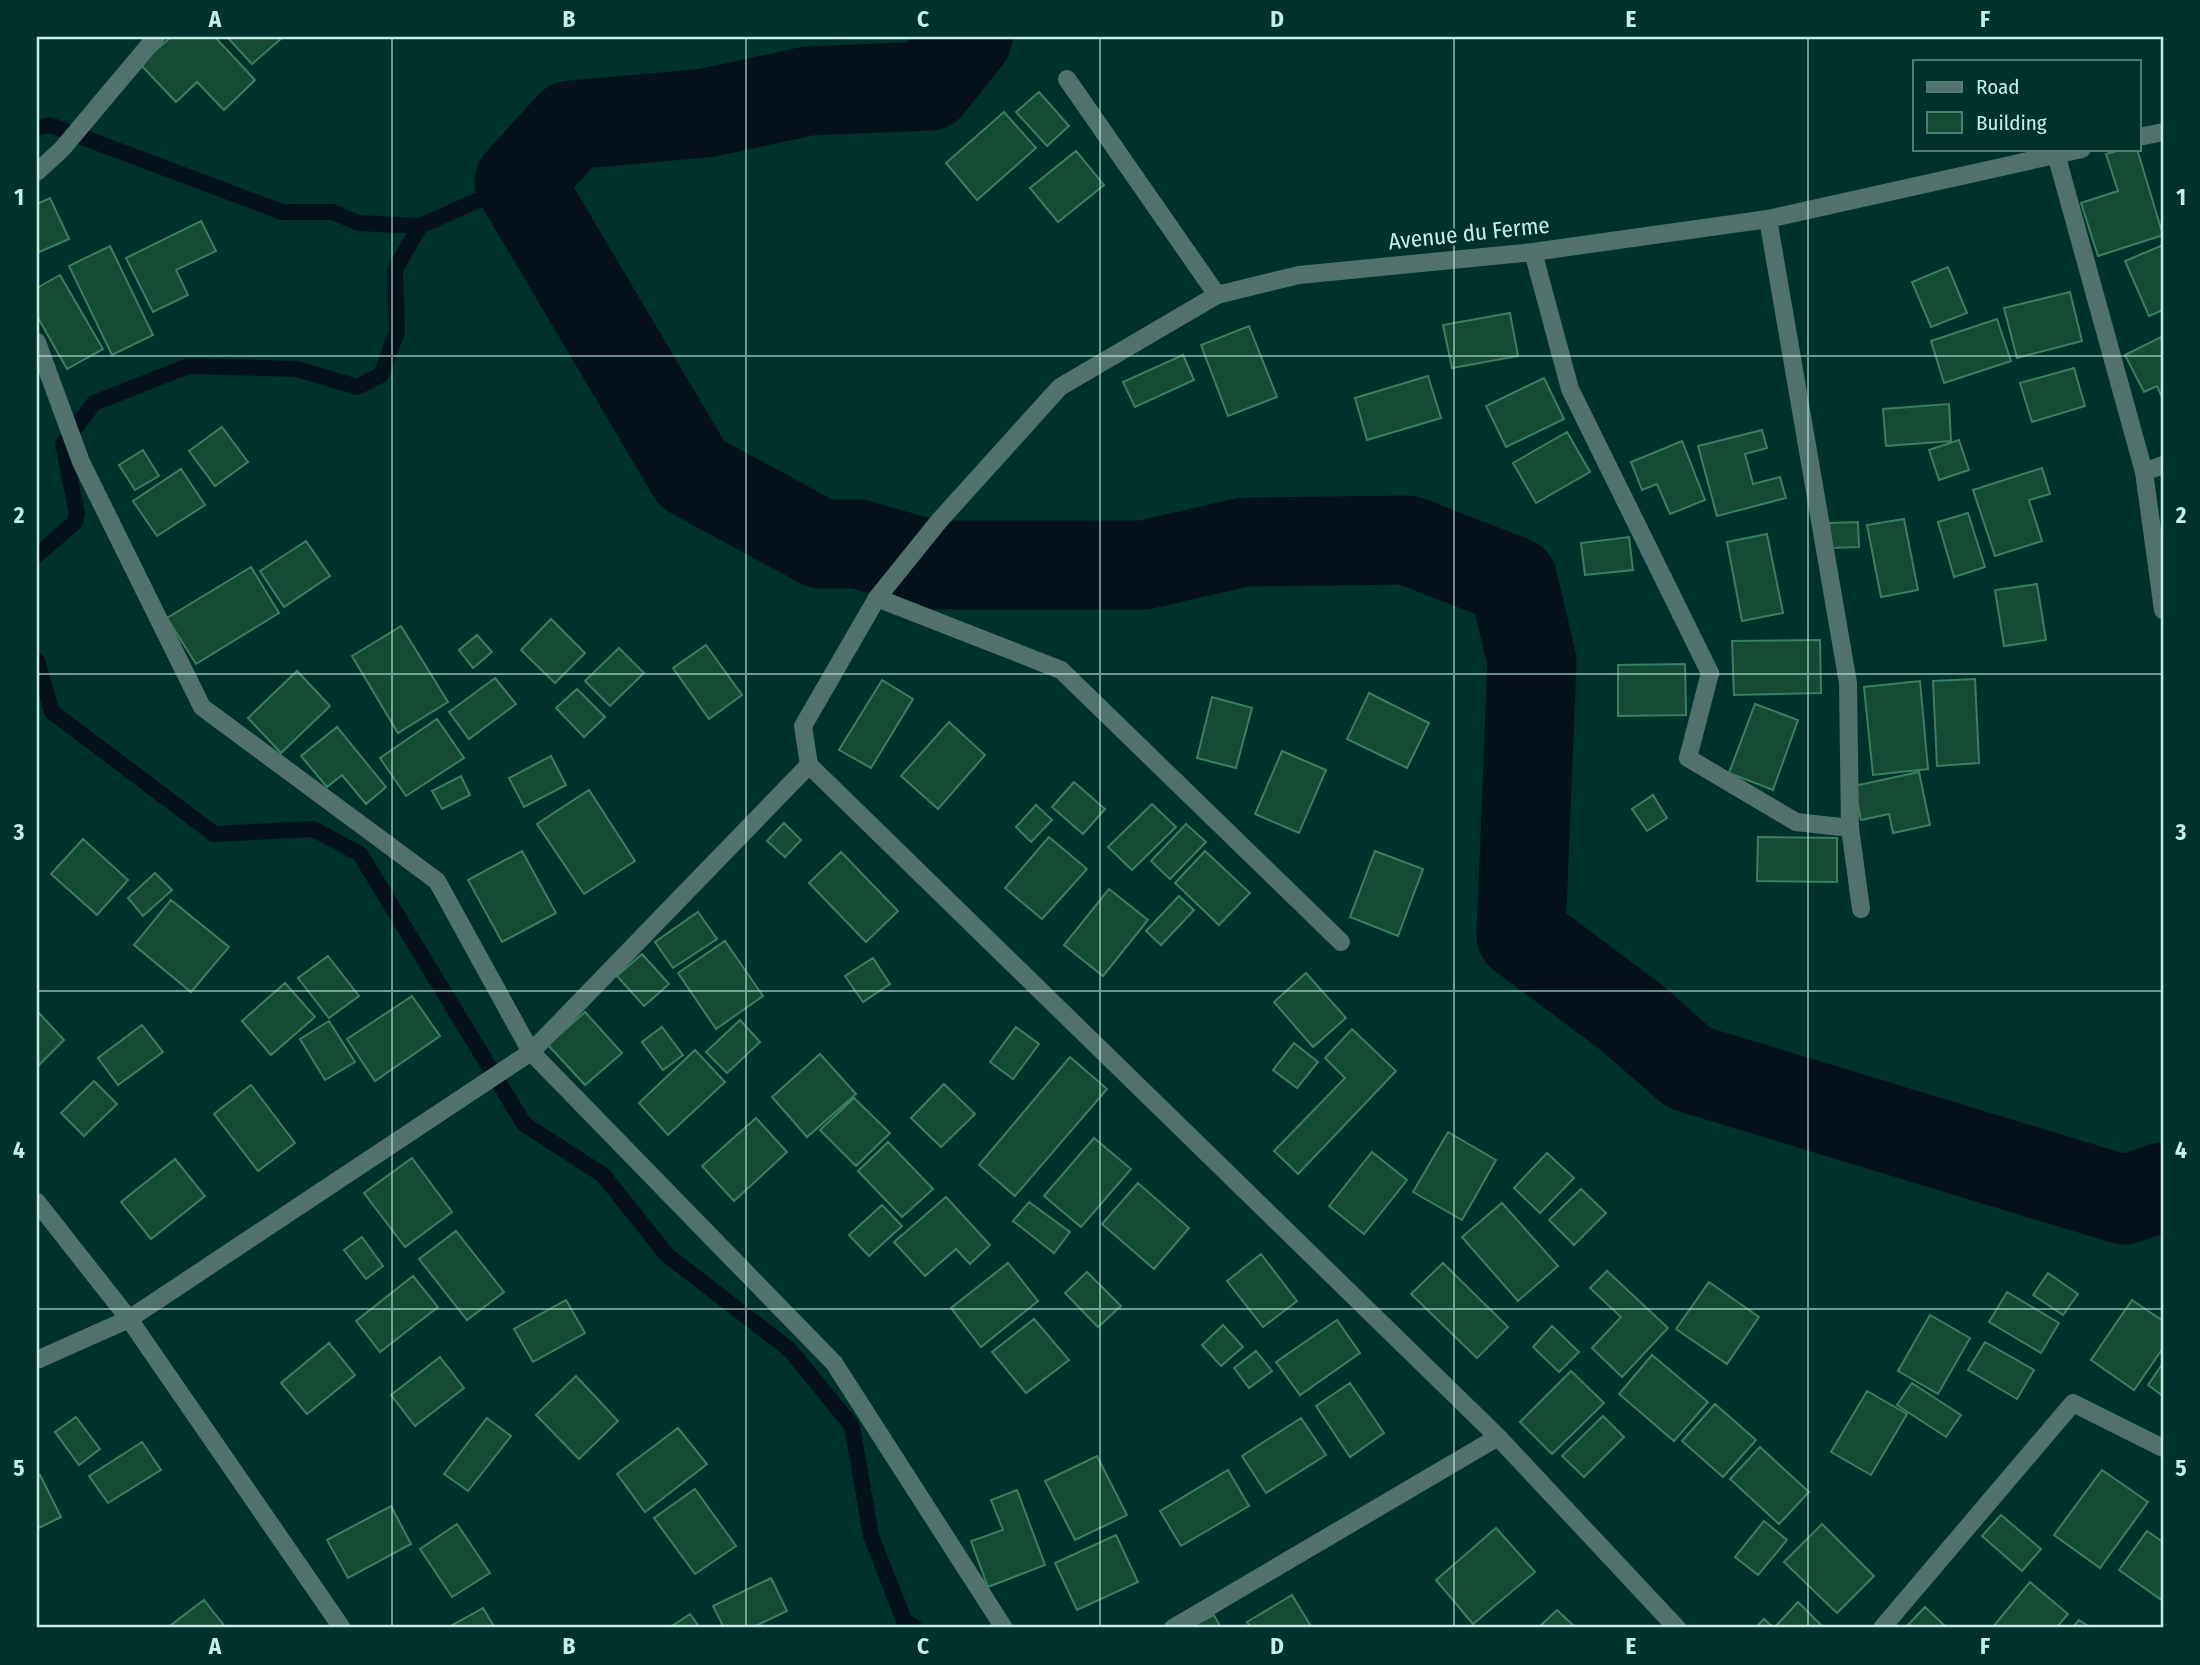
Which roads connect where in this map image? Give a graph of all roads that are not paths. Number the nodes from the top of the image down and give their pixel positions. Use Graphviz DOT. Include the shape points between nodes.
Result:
graph roads {
  1 [pos="156,37"];
  2 [pos="1067,79"];
  3 [pos="2163,132"];
  4 [pos="2140,137"];
  5 [pos="2077,150"];
  6 [pos="2056,154"];
  7 [pos="37,172"];
  8 [pos="1768,219"];
  9 [pos="1533,251"];
  10 [pos="1217,295"];
  11 [pos="37,342"];
  12 [pos="2163,465"];
  13 [pos="2144,472"];
  14 [pos="881,592"];
  15 [pos="2163,610"];
  16 [pos="809,765"];
  17 [pos="1850,828"];
  18 [pos="1861,909"];
  19 [pos="1341,942"];
  20 [pos="531,1052"];
  21 [pos="37,1202"];
  22 [pos="129,1319"];
  23 [pos="37,1360"];
  24 [pos="1498,1437"];
  25 [pos="2163,1448"];
  26 [pos="1669,1625"];
  27 [pos="342,1628"];
  28 [pos="1004,1628"];
  29 [pos="1173,1628"];
  30 [pos="1882,1628"];
  1 -- 7 [label="street" via="62,149"];
  2 -- 10 [label="street"];
  3 -- 4 [label="street"];
  5 -- 6 [label="street, Avenue du Ferme"];
  6 -- 8 [label="street, Avenue du Ferme"];
  6 -- 13 [label="street"];
  8 -- 9 [label="street, Avenue du Ferme"];
  8 -- 17 [label="street" via="1848,682"];
  9 -- 10 [label="street, Avenue du Ferme" via="1299,275"];
  9 -- 17 [label="street" via="1570,389 1710,673 1688,758 1796,822"];
  10 -- 14 [label="street, Avenue du Ferme" via="1060,387"];
  11 -- 20 [label="street" via="81,462 202,707 437,881"];
  12 -- 13 [label="street"];
  13 -- 15 [label="street"];
  14 -- 16 [label="street, Avenue du Ferme" via="803,726"];
  14 -- 19 [label="street" via="1061,670"];
  16 -- 20 [label="street"];
  16 -- 24 [label="street"];
  17 -- 18 [label="street"];
  20 -- 22 [label="street"];
  20 -- 28 [label="street" via="834,1363"];
  21 -- 22 [label="street"];
  22 -- 23 [label="street"];
  22 -- 27 [label="street"];
  24 -- 26 [label="street"];
  24 -- 29 [label="street"];
  25 -- 30 [label="street" via="2073,1403"];
}
